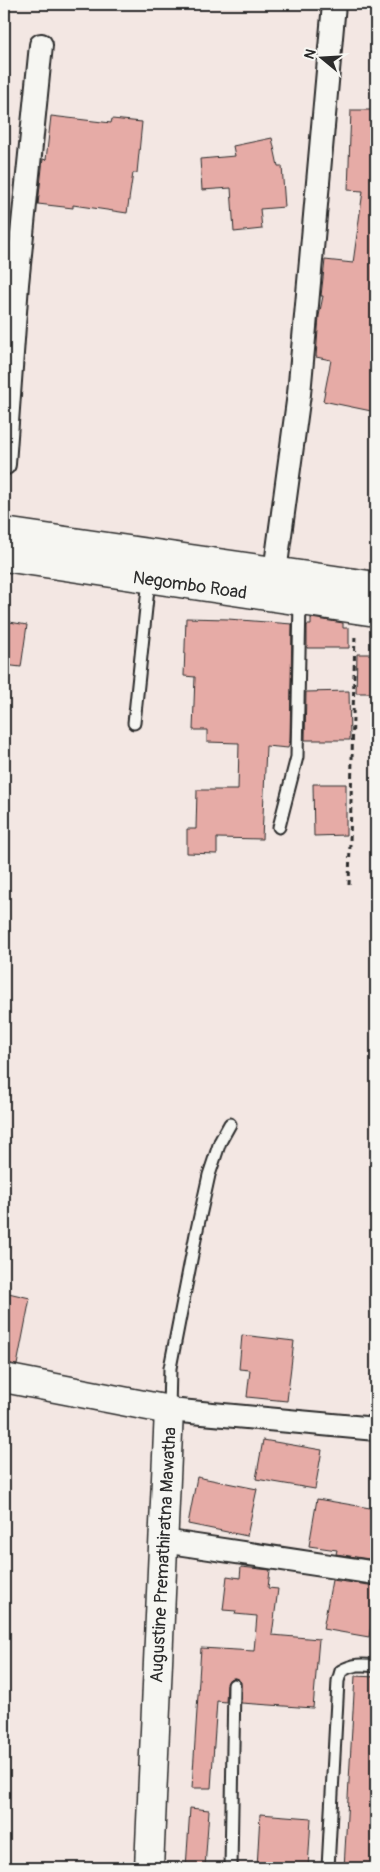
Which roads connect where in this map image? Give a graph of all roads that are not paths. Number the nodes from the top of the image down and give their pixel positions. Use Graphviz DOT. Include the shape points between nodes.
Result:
graph roads {
  1 [pos="334,4"];
  2 [pos="41,45"];
  3 [pos="4,464"];
  4 [pos="4,532"];
  5 [pos="4,557"];
  6 [pos="275,572"];
  7 [pos="149,579"];
  8 [pos="376,586"];
  9 [pos="300,601"];
  10 [pos="366,610"];
  11 [pos="134,723"];
  12 [pos="279,827"];
  13 [pos="230,1124"];
  14 [pos="4,1378"];
  15 [pos="169,1410"];
  16 [pos="376,1429"];
  17 [pos="163,1541"];
  18 [pos="376,1573"];
  19 [pos="376,1666"];
  20 [pos="234,1685"];
  21 [pos="149,1868"];
  22 [pos="231,1868"];
  23 [pos="328,1868"];
  1 -- 6 [label="street" via="299,394"];
  2 -- 3 [label="street" via="16,284"];
  4 -- 6 [label="main road, Negombo Road"];
  5 -- 7 [label="main road, Negombo Road"];
  6 -- 8 [label="main road, Negombo Road"];
  7 -- 9 [label="main road, Negombo Road"];
  7 -- 11 [label="lane"];
  9 -- 10 [label="main road, Negombo Road"];
  9 -- 12 [label="lane" via="297,757"];
  13 -- 15 [label="lane" via="212,1167 196,1234 170,1368"];
  14 -- 15 [label="main road, Augustine Premathiratna Mawatha"];
  15 -- 16 [label="street"];
  15 -- 17 [label="main road, Augustine Premathiratna Mawatha"];
  17 -- 18 [label="street"];
  17 -- 21 [label="main road, Augustine Premathiratna Mawatha"];
  19 -- 23 [label="lane" via="350,1666 341,1672 338,1681"];
  20 -- 22 [label="lane"];
}
